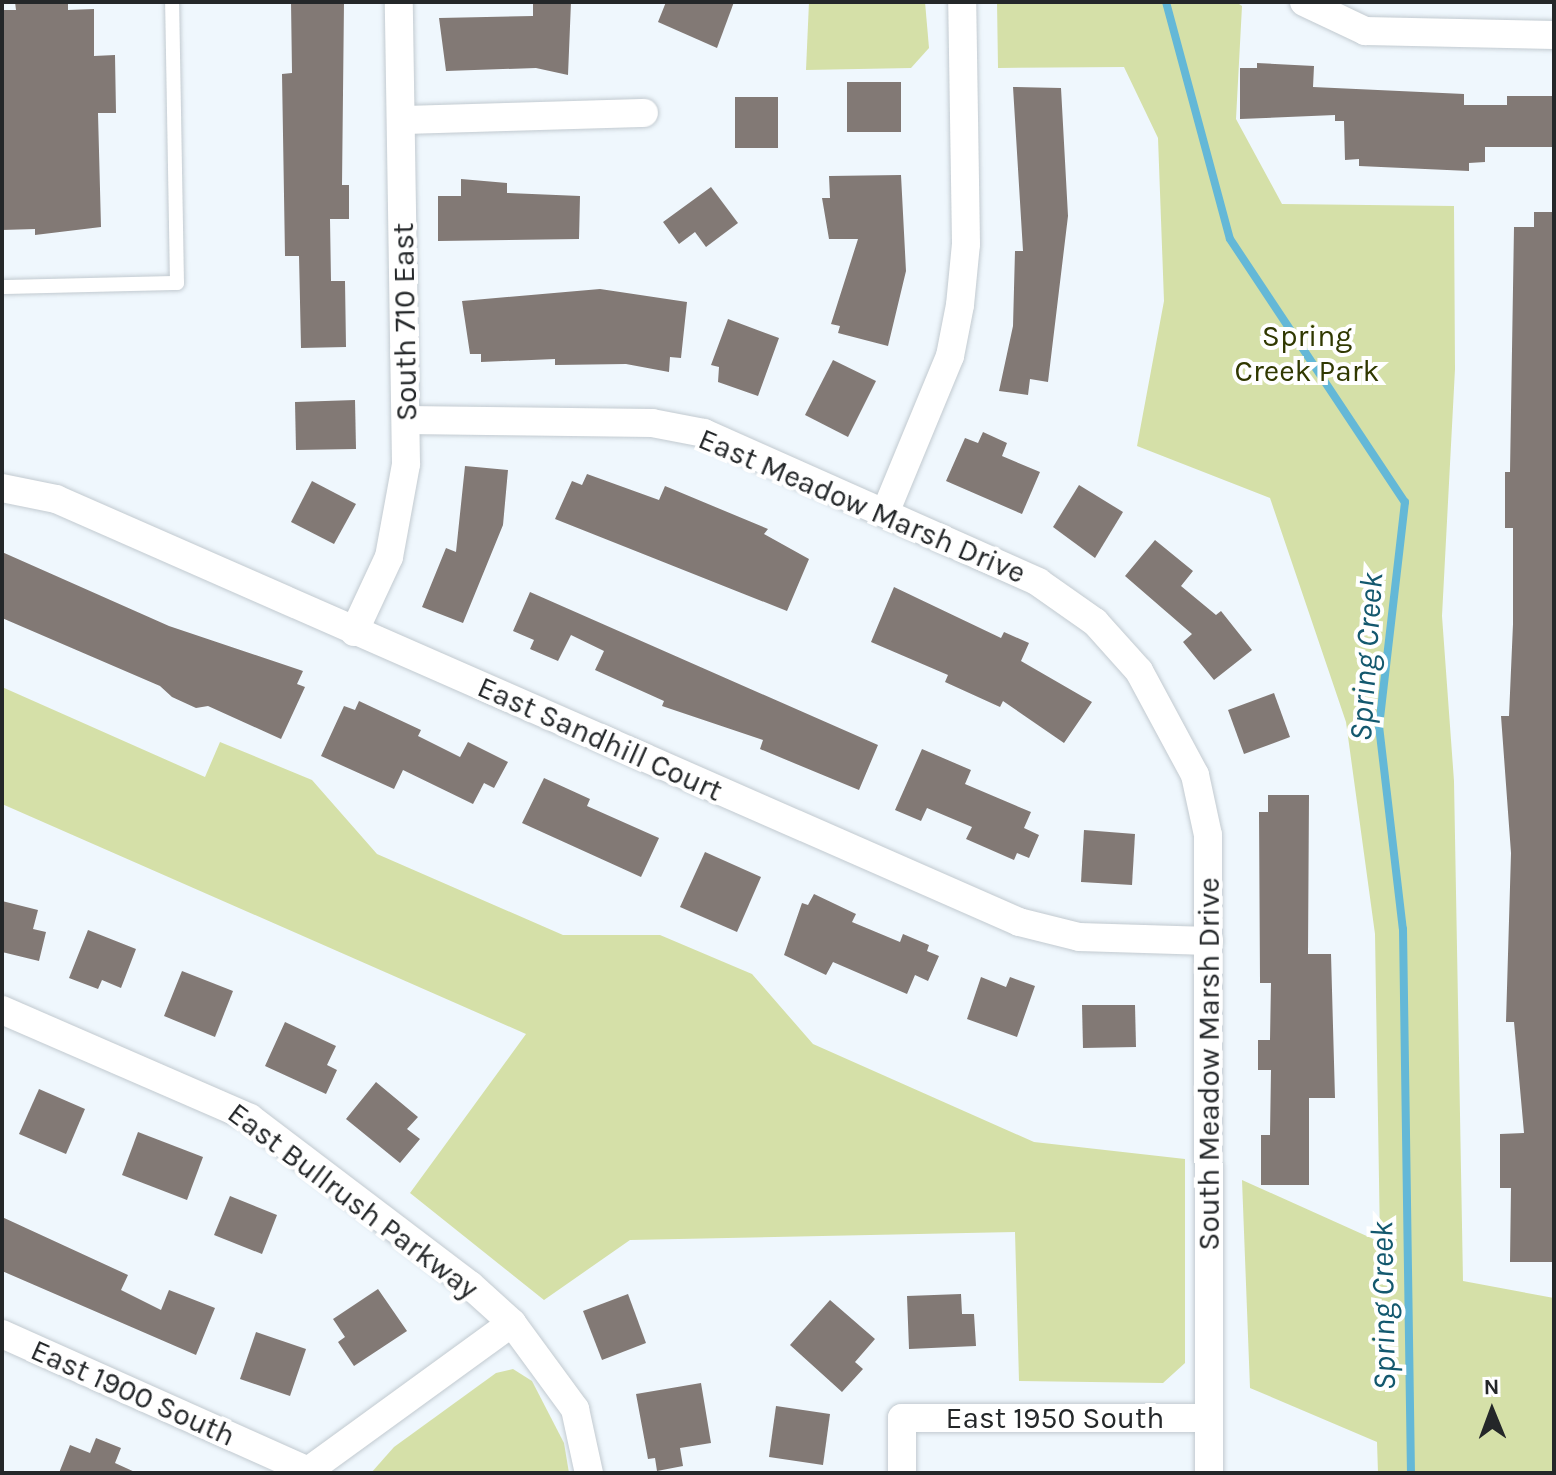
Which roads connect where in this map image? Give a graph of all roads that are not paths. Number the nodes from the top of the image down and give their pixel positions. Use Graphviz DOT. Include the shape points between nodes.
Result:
graph roads {
  1 [pos="172,2"];
  2 [pos="399,2"];
  3 [pos="962,2"];
  4 [pos="1304,2"];
  5 [pos="1554,35"];
  6 [pos="644,113"];
  7 [pos="402,120"];
  8 [pos="2,287"];
  9 [pos="406,420"];
  10 [pos="2,488"];
  11 [pos="885,513"];
  12 [pos="354,632"];
  13 [pos="1139,671"];
  14 [pos="1209,941"];
  15 [pos="2,1010"];
  16 [pos="512,1323"];
  17 [pos="2,1334"];
  18 [pos="1209,1418"];
  19 [pos="589,1473"];
  20 [pos="902,1473"];
  21 [pos="1209,1473"];
  1 -- 8 [label="lane" via="177,283"];
  2 -- 7 [label="street, South 710 East"];
  3 -- 11 [label="street" via="966,244 960,305 950,356"];
  4 -- 5 [label="street" via="1365,31"];
  6 -- 7 [label="street"];
  7 -- 9 [label="street, South 710 East"];
  9 -- 11 [label="street, East Meadow Marsh Drive" via="652,423 704,433"];
  9 -- 12 [label="street, South 710 East" via="392,544"];
  10 -- 12 [label="street, East Sandhill Court" via="56,499"];
  11 -- 13 [label="street, East Meadow Marsh Drive" via="1038,582 1095,622"];
  12 -- 14 [label="street, East Sandhill Court" via="1019,922 1079,937"];
  13 -- 14 [label="street, South Meadow Marsh Drive" via="1195,775 1208,835"];
  14 -- 18 [label="street, South Meadow Marsh Drive"];
  15 -- 16 [label="street, East Bullrush Parkway" via="250,1118 470,1285"];
  16 -- 17 [label="street, East 1900 South" via="308,1471"];
  16 -- 19 [label="street, East Bullrush Parkway" via="575,1409"];
  18 -- 20 [label="street, East 1950 South" via="902,1418"];
  18 -- 21 [label="street, South Meadow Marsh Drive"];
}
